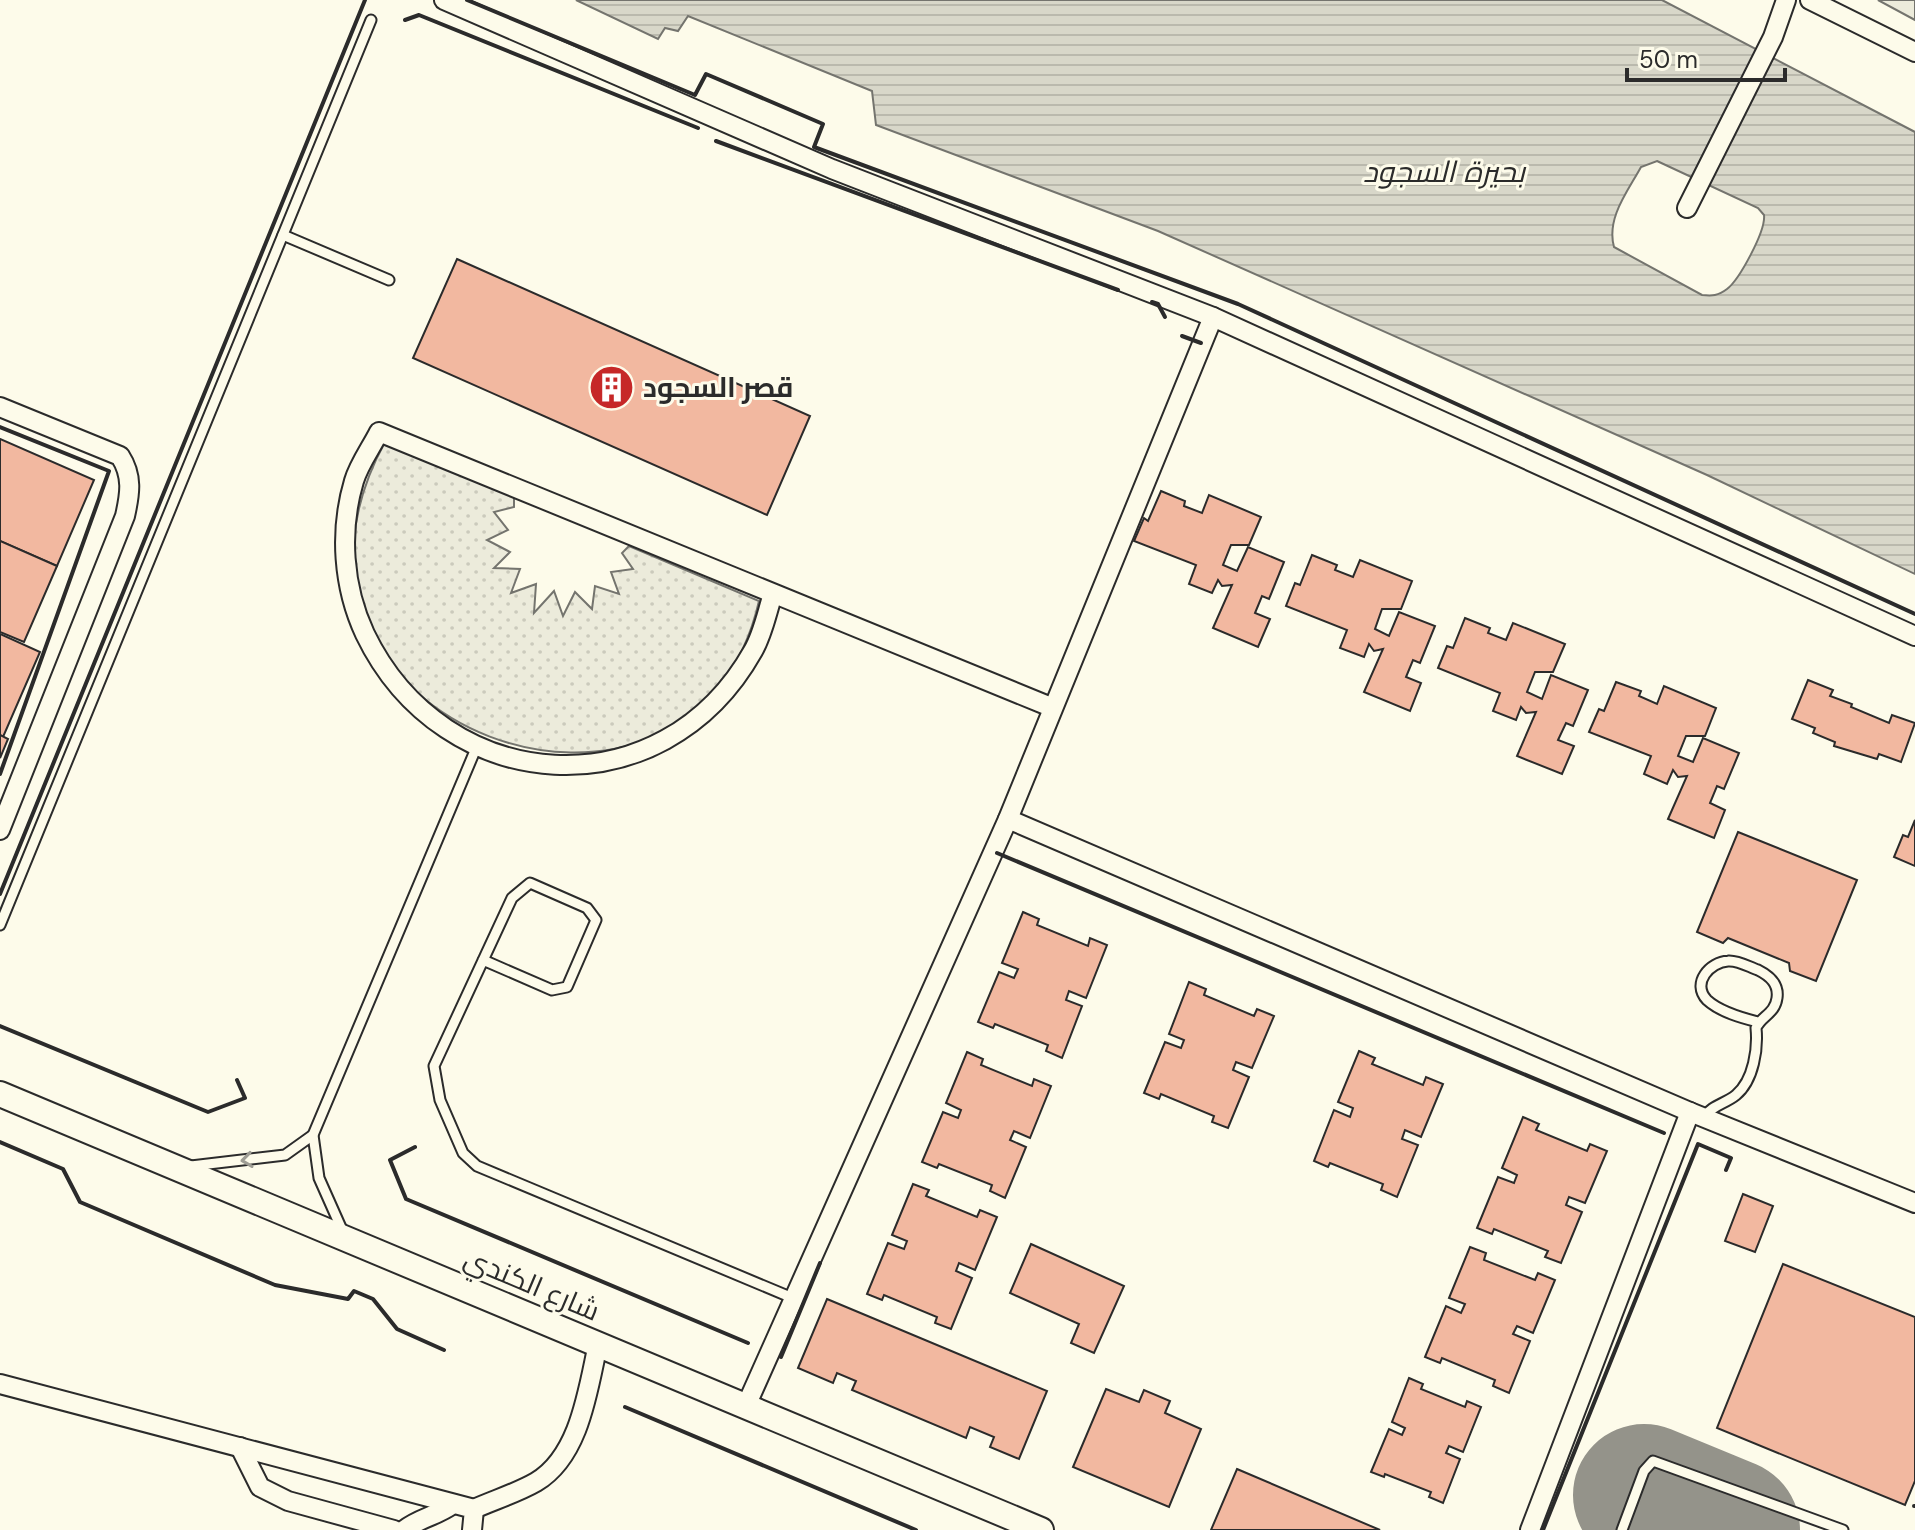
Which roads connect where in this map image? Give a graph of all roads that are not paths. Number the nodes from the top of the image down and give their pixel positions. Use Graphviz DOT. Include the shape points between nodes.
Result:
graph roads {
  1 [pos="444,0"];
  2 [pos="1786,0"];
  3 [pos="1810,0"];
  4 [pos="371,20"];
  5 [pos="1915,52"];
  6 [pos="1687,208"];
  7 [pos="283,235"];
  8 [pos="389,280"];
  9 [pos="1213,317"];
  10 [pos="0,407"];
  11 [pos="773,594"];
  12 [pos="1915,636"];
  13 [pos="1051,707"];
  14 [pos="477,746"];
  15 [pos="1008,819"];
  16 [pos="0,830"];
  17 [pos="0,925"];
  18 [pos="483,960"];
  19 [pos="1758,1022"];
  20 [pos="0,1094"];
  21 [pos="1697,1115"];
  22 [pos="313,1135"];
  23 [pos="175,1167"];
  24 [pos="1915,1203"];
  25 [pos="346,1239"];
  26 [pos="795,1299"];
  27 [pos="598,1344"];
  28 [pos="0,1384"];
  29 [pos="746,1406"];
  30 [pos="240,1447"];
  31 [pos="453,1504"];
  32 [pos="474,1509"];
  33 [pos="394,1530"];
  34 [pos="404,1530"];
  35 [pos="472,1530"];
  36 [pos="1041,1530"];
  37 [pos="1530,1530"];
  38 [pos="1622,1530"];
  39 [pos="1843,1530"];
  1 -- 9 [label="street" via="832,169"];
  2 -- 6 [label="street" via="1773,37"];
  3 -- 5 [label="street"];
  4 -- 7 [label="lane"];
  7 -- 8 [label="lane"];
  7 -- 17 [label="lane"];
  9 -- 12 [label="street"];
  9 -- 13 [label="street"];
  10 -- 16 [label="street" via="120,456 130,480 125,516"];
  11 -- 13 [label="street"];
  11 -- 14 [label="street" via="754,649 724,694 682,730 657,743 586,765 558,766 501,757"];
  11 -- 14 [label="street" via="379,432 354,480 344,540 351,604 377,657 414,706"];
  13 -- 15 [label="street"];
  14 -- 22 [label="lane"];
  15 -- 21 [label="street"];
  15 -- 26 [label="street"];
  18 -- 18 [label="lane" via="512,898 530,883 587,908 596,920 567,987 552,990"];
  18 -- 26 [label="lane" via="434,1066 440,1100 463,1153 477,1166"];
  19 -- 19 [label="lane" via="1768,1017 1776,985 1736,961 1715,964 1701,989 1707,1000"];
  19 -- 21 [label="lane" via="1759,1044 1743,1087"];
  20 -- 23 [label="street, شارع الكندي"];
  21 -- 24 [label="street"];
  21 -- 37 [label="street"];
  22 -- 23 [label="lane, one-way" via="285,1155"];
  22 -- 25 [label="lane" via="319,1178"];
  23 -- 25 [label="street, شارع الكندي"];
  25 -- 27 [label="street, شارع الكندي"];
  26 -- 29 [label="street"];
  27 -- 29 [label="street, شارع الكندي"];
  27 -- 32 [label="street" via="575,1428 561,1458 537,1481"];
  28 -- 30 [label="street"];
  29 -- 36 [label="street, شارع الكندي"];
  30 -- 31 [label="street"];
  30 -- 33 [label="street" via="260,1487 288,1501"];
  31 -- 32 [label="street"];
  31 -- 34 [label="street"];
  32 -- 35 [label="street"];
  38 -- 39 [label="lane" via="1644,1471 1653,1461"];
}
